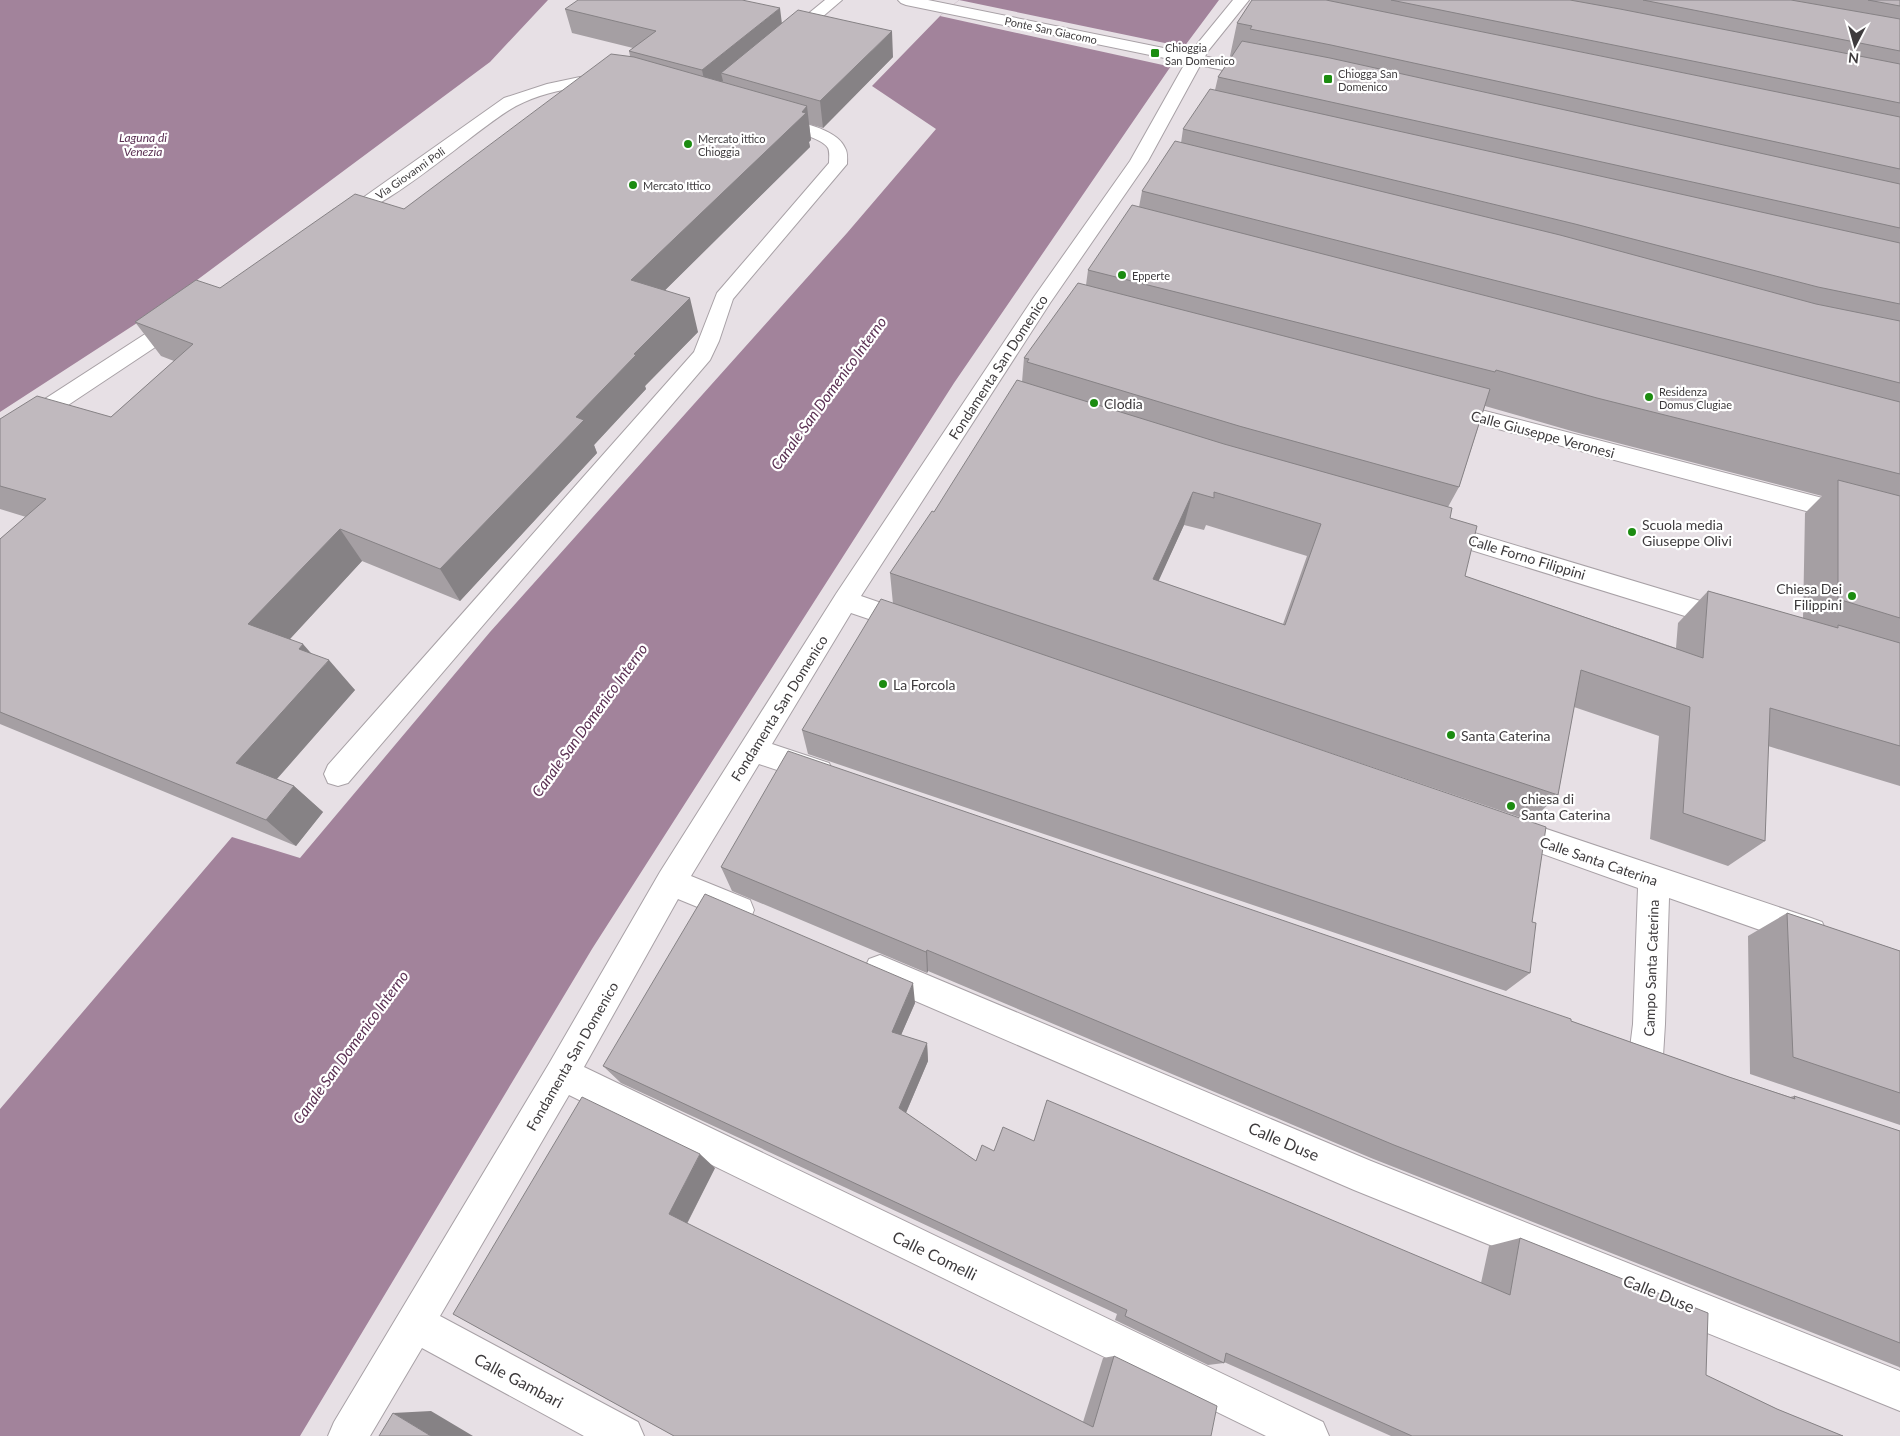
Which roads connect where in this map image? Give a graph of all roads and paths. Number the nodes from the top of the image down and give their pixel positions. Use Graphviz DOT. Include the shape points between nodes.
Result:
graph roads {
  1 [pos="834,0"];
  2 [pos="906,0"];
  3 [pos="1238,5"];
  4 [pos="1253,13"];
  5 [pos="776,48"];
  6 [pos="1188,59"];
  7 [pos="1283,78"];
  8 [pos="628,82"];
  9 [pos="757,116"];
  10 [pos="323,223"];
  11 [pos="193,311"];
  12 [pos="1427,403"];
  13 [pos="0,440"];
  14 [pos="1413,524"];
  15 [pos="1900,527"];
  16 [pos="845,601"];
  17 [pos="1750,626"];
  18 [pos="930,630"];
  19 [pos="754,750"];
  20 [pos="338,774"];
  21 [pos="848,782"];
  22 [pos="1485,821"];
  23 [pos="1654,880"];
  24 [pos="671,882"];
  25 [pos="763,921"];
  26 [pos="1834,940"];
  27 [pos="854,959"];
  28 [pos="1646,1056"];
  29 [pos="562,1074"];
  30 [pos="414,1323"];
  31 [pos="1900,1390"];
  32 [pos="348,1436"];
  33 [pos="624,1436"];
  34 [pos="1309,1436"];
  1 -- 5 [label="street"];
  2 -- 6 [label="street, Ponte San Giacomo"];
  3 -- 4 [label="street"];
  3 -- 6 [label="street, Fondamenta San Domenico" via="1201,49"];
  6 -- 7 [label="street, Ponte San Giacomo"];
  6 -- 16 [label="street, Fondamenta San Domenico" via="1179,110 1148,163 990,397"];
  8 -- 10 [label="street, Via Giovanni Poli" via="580,82 547,88 510,102 371,201"];
  9 -- 20 [label="street" via="834,142 838,164 724,297 703,355"];
  11 -- 13 [label="street"];
  12 -- 15 [label="street, Calle Giuseppe Veronesi"];
  14 -- 17 [label="street, Calle Forno Filippini"];
  16 -- 18 [label="street"];
  16 -- 19 [label="street, Fondamenta San Domenico"];
  19 -- 21 [label="street"];
  19 -- 24 [label="street, Fondamenta San Domenico"];
  22 -- 23 [label="street, Calle Santa Caterina"];
  23 -- 26 [label="street, Calle Santa Caterina"];
  23 -- 28 [label="street, Campo Santa Caterina"];
  24 -- 25 [label="street"];
  24 -- 29 [label="street, Fondamenta San Domenico"];
  27 -- 31 [label="street, Calle Duse" via="1367,1177"];
  29 -- 30 [label="street, Fondamenta San Domenico"];
  29 -- 34 [label="street, Calle Comelli"];
  30 -- 32 [label="street, Fondamenta San Domenico"];
  30 -- 33 [label="street, Calle Gambari"];
}
